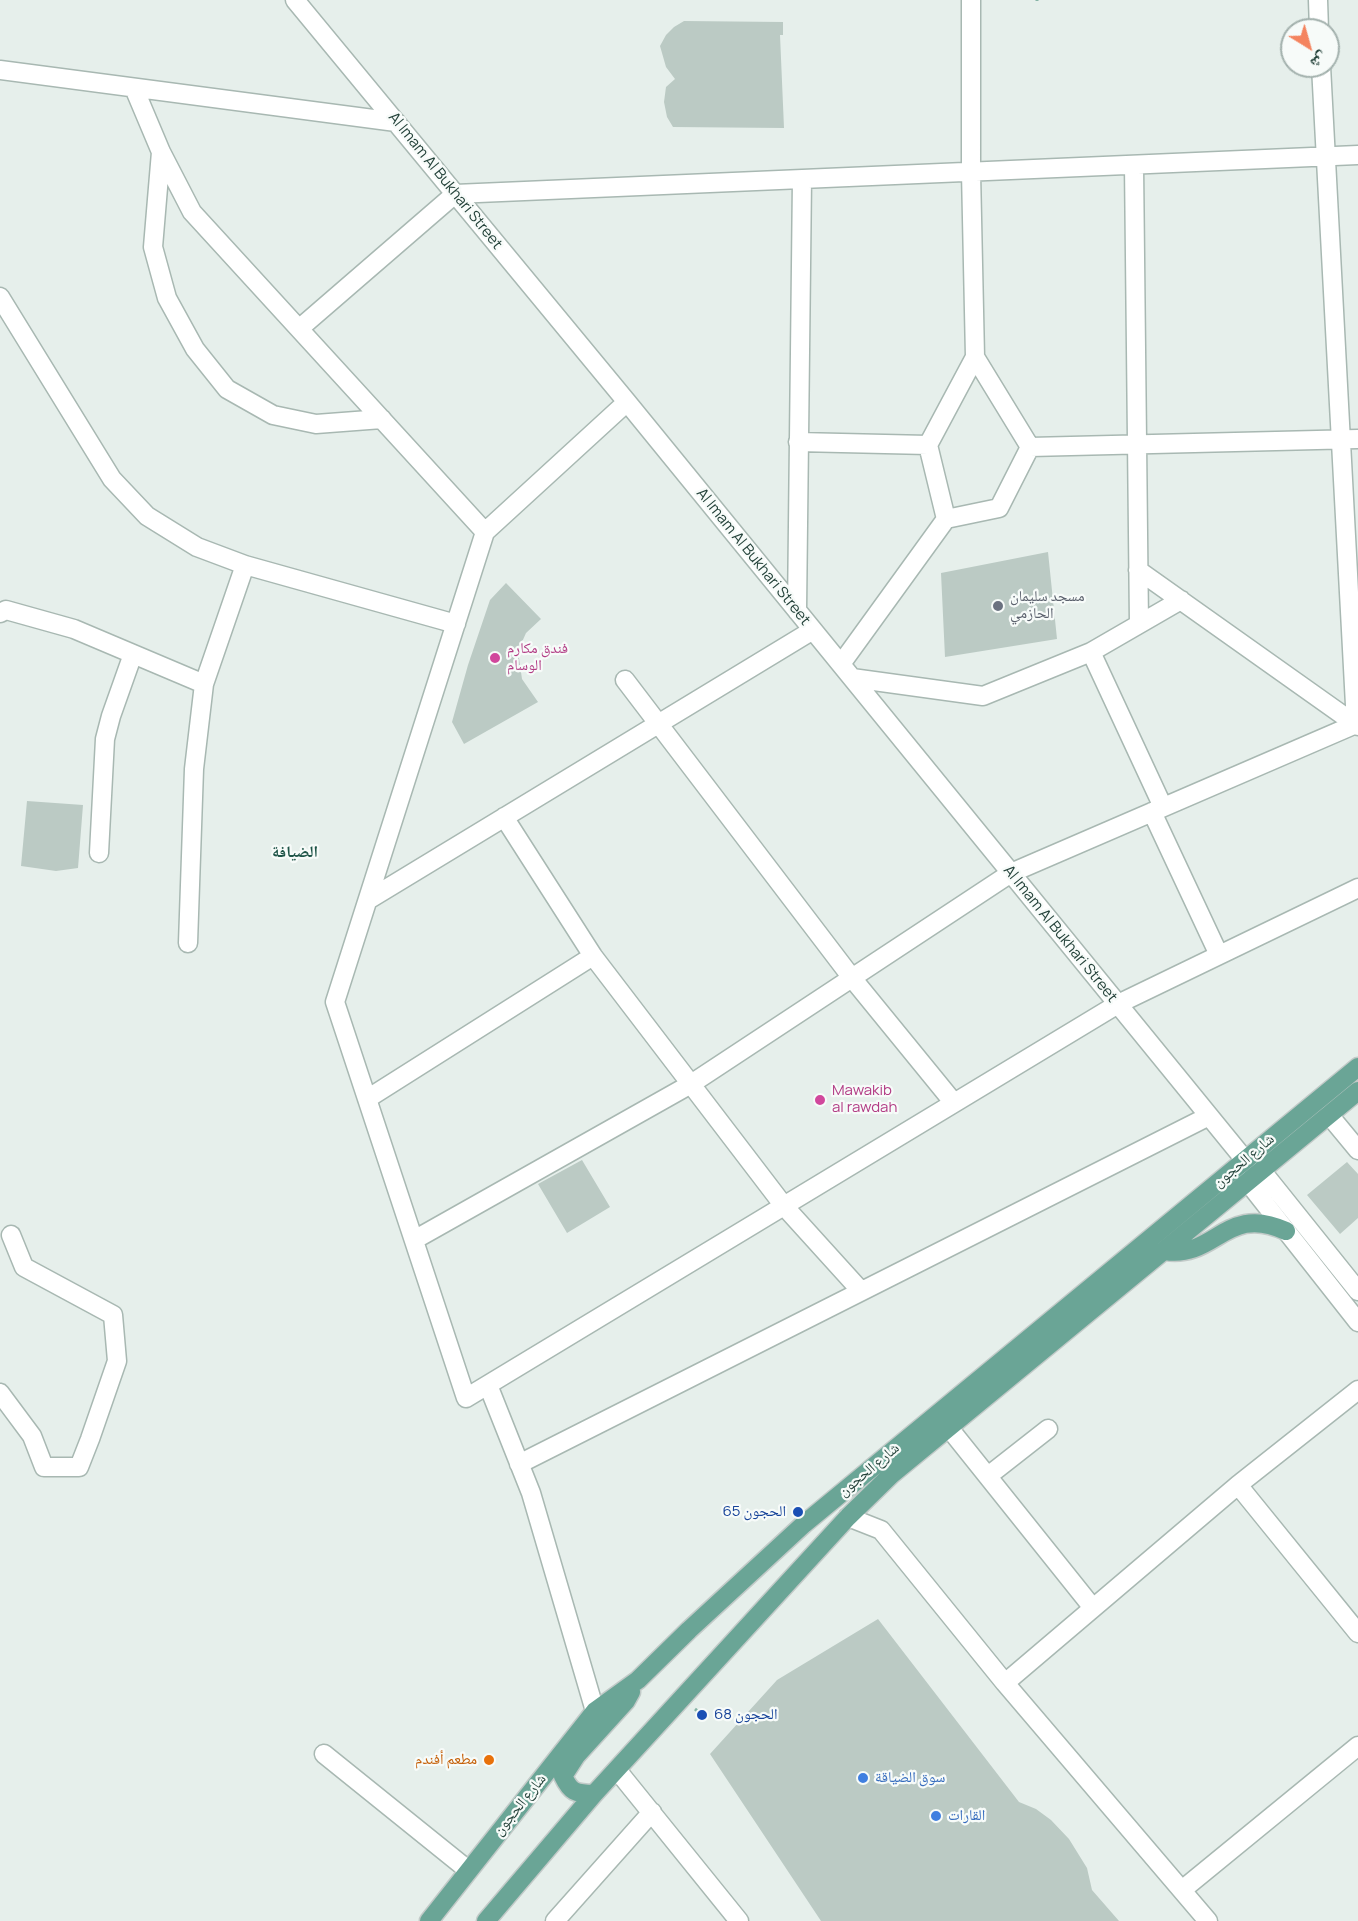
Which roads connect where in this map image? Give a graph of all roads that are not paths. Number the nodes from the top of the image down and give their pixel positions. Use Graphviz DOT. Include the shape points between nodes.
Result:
graph roads {
  1 [pos="295,0"];
  2 [pos="971,0"];
  3 [pos="1318,0"];
  4 [pos="1319,18"];
  5 [pos="0,70"];
  6 [pos="1322,78"];
  7 [pos="134,88"];
  8 [pos="396,122"];
  9 [pos="161,152"];
  10 [pos="1358,155"];
  11 [pos="1325,156"];
  12 [pos="1134,165"];
  13 [pos="971,172"];
  14 [pos="802,179"];
  15 [pos="455,194"];
  16 [pos="0,297"];
  17 [pos="300,328"];
  18 [pos="975,357"];
  19 [pos="627,402"];
  20 [pos="382,419"];
  21 [pos="1349,439"];
  22 [pos="798,442"];
  23 [pos="1137,444"];
  24 [pos="928,445"];
  25 [pos="1029,447"];
  26 [pos="946,519"];
  27 [pos="485,532"];
  28 [pos="245,565"];
  29 [pos="1138,570"];
  30 [pos="1181,600"];
  31 [pos="2,606"];
  32 [pos="797,611"];
  33 [pos="456,624"];
  34 [pos="1139,624"];
  35 [pos="813,630"];
  36 [pos="1091,652"];
  37 [pos="133,654"];
  38 [pos="846,671"];
  39 [pos="625,680"];
  40 [pos="204,684"];
  41 [pos="657,723"];
  42 [pos="1357,725"];
  43 [pos="1157,810"];
  44 [pos="504,817"];
  45 [pos="99,853"];
  46 [pos="1011,873"];
  47 [pos="1358,888"];
  48 [pos="368,900"];
  49 [pos="188,943"];
  50 [pos="593,956"];
  51 [pos="1219,956"];
  52 [pos="852,978"];
  53 [pos="1118,1004"];
  54 [pos="1358,1067"];
  55 [pos="691,1084"];
  56 [pos="1358,1091"];
  57 [pos="367,1099"];
  58 [pos="954,1103"];
  59 [pos="1329,1114"];
  60 [pos="1209,1116"];
  61 [pos="1358,1150"];
  62 [pos="1245,1160"];
  63 [pos="1254,1175"];
  64 [pos="784,1206"];
  65 [pos="1286,1231"];
  66 [pos="11,1235"];
  67 [pos="414,1240"];
  68 [pos="1165,1251"];
  69 [pos="861,1291"];
  70 [pos="1358,1291"];
  71 [pos="1358,1322"];
  72 [pos="488,1385"];
  73 [pos="1358,1390"];
  74 [pos="0,1393"];
  75 [pos="949,1428"];
  76 [pos="1048,1429"];
  77 [pos="519,1464"];
  78 [pos="988,1476"];
  79 [pos="1238,1485"];
  80 [pos="848,1517"];
  81 [pos="1093,1608"];
  82 [pos="1358,1633"];
  83 [pos="638,1680"];
  84 [pos="1005,1683"];
  85 [pos="595,1711"];
  86 [pos="1358,1746"];
  87 [pos="324,1754"];
  88 [pos="617,1770"];
  89 [pos="594,1794"];
  90 [pos="652,1812"];
  91 [pos="468,1870"];
  92 [pos="1182,1890"];
  93 [pos="429,1921"];
  94 [pos="486,1921"];
  95 [pos="555,1921"];
  96 [pos="739,1921"];
  97 [pos="1208,1921"];
  1 -- 8 [label="street, Al Imam Al Bukhari Street"];
  2 -- 13 [label="street"];
  3 -- 4 [label="street"];
  5 -- 7 [label="street"];
  6 -- 11 [label="street"];
  7 -- 8 [label="street"];
  7 -- 9 [label="street"];
  8 -- 15 [label="street, Al Imam Al Bukhari Street"];
  9 -- 17 [label="street" via="192,212"];
  9 -- 20 [label="street" via="153,247 167,298 195,349 226,389 273,415 316,424"];
  10 -- 11 [label="street"];
  11 -- 12 [label="street"];
  11 -- 21 [label="street"];
  12 -- 13 [label="street"];
  12 -- 23 [label="street"];
  13 -- 14 [label="street"];
  13 -- 18 [label="street"];
  14 -- 15 [label="street"];
  14 -- 22 [label="street"];
  15 -- 17 [label="street"];
  15 -- 19 [label="street, Al Imam Al Bukhari Street"];
  16 -- 28 [label="street" via="112,479 147,516 197,547"];
  17 -- 20 [label="street"];
  18 -- 24 [label="street"];
  18 -- 25 [label="street"];
  19 -- 27 [label="street"];
  19 -- 32 [label="street, Al Imam Al Bukhari Street"];
  20 -- 27 [label="street"];
  21 -- 23 [label="street"];
  21 -- 42 [label="street"];
  22 -- 24 [label="street"];
  22 -- 32 [label="street"];
  23 -- 25 [label="street"];
  23 -- 29 [label="street"];
  24 -- 26 [label="street"];
  25 -- 26 [label="street" via="999,508"];
  26 -- 38 [label="street"];
  27 -- 33 [label="street"];
  28 -- 33 [label="street"];
  28 -- 40 [label="street"];
  29 -- 30 [label="street"];
  29 -- 34 [label="street"];
  30 -- 34 [label="street"];
  30 -- 42 [label="street"];
  31 -- 37 [label="street" via="74,629"];
  32 -- 35 [label="street, Al Imam Al Bukhari Street"];
  33 -- 48 [label="street"];
  34 -- 36 [label="street"];
  35 -- 38 [label="street, Al Imam Al Bukhari Street"];
  35 -- 41 [label="street"];
  36 -- 38 [label="street" via="983,696"];
  36 -- 43 [label="street"];
  37 -- 40 [label="street"];
  37 -- 45 [label="street" via="105,739"];
  38 -- 46 [label="street, Al Imam Al Bukhari Street"];
  39 -- 41 [label="street"];
  40 -- 49 [label="street" via="194,769"];
  41 -- 44 [label="street"];
  41 -- 52 [label="street"];
  42 -- 43 [label="street"];
  43 -- 46 [label="street"];
  43 -- 51 [label="street"];
  44 -- 48 [label="street"];
  44 -- 50 [label="street"];
  46 -- 52 [label="street"];
  46 -- 53 [label="street, Al Imam Al Bukhari Street"];
  47 -- 51 [label="street"];
  48 -- 57 [label="street" via="335,1002"];
  50 -- 55 [label="street"];
  50 -- 57 [label="street"];
  51 -- 53 [label="street"];
  52 -- 55 [label="street"];
  52 -- 58 [label="street"];
  53 -- 58 [label="street"];
  53 -- 60 [label="street, Al Imam Al Bukhari Street"];
  54 -- 62 [label="main road, شارع الحجون"];
  55 -- 64 [label="street"];
  55 -- 67 [label="street"];
  56 -- 59 [label="main road, شارع الحجون"];
  57 -- 67 [label="street"];
  58 -- 64 [label="street"];
  59 -- 61 [label="street"];
  59 -- 63 [label="main road, شارع الحجون"];
  60 -- 62 [label="street, Al Imam Al Bukhari Street"];
  60 -- 69 [label="street"];
  62 -- 83 [label="main road, شارع الحجون" via="804,1524"];
  63 -- 65 [label="street"];
  63 -- 68 [label="main road, شارع الحجون"];
  63 -- 70 [label="street"];
  64 -- 69 [label="street"];
  64 -- 72 [label="street"];
  65 -- 68 [label="main road" via="1266,1224 1245,1224 1222,1232 1193,1250"];
  65 -- 71 [label="street"];
  66 -- 74 [label="street" via="24,1267 113,1315 117,1361 79,1467 44,1467 32,1436"];
  67 -- 72 [label="street" via="466,1398"];
  68 -- 75 [label="main road, شارع الحجون"];
  69 -- 77 [label="street"];
  72 -- 77 [label="street"];
  73 -- 79 [label="street"];
  75 -- 78 [label="street"];
  75 -- 80 [label="main road, شارع الحجون" via="891,1474"];
  76 -- 78 [label="street"];
  77 -- 85 [label="street"];
  78 -- 81 [label="street"];
  79 -- 81 [label="street"];
  79 -- 82 [label="street"];
  80 -- 84 [label="street" via="881,1530"];
  80 -- 88 [label="main road, شارع الحجون"];
  81 -- 84 [label="street"];
  83 -- 85 [label="main road, شارع الحجون"];
  83 -- 89 [label="main road" via="626,1701 563,1776 570,1789"];
  84 -- 92 [label="street"];
  85 -- 91 [label="main road, شارع الحجون"];
  86 -- 92 [label="street"];
  87 -- 91 [label="street"];
  88 -- 89 [label="main road, شارع الحجون"];
  88 -- 90 [label="street"];
  89 -- 94 [label="main road, شارع الحجون"];
  90 -- 95 [label="street"];
  90 -- 96 [label="street"];
  91 -- 93 [label="main road, شارع الحجون"];
  92 -- 97 [label="street"];
}
